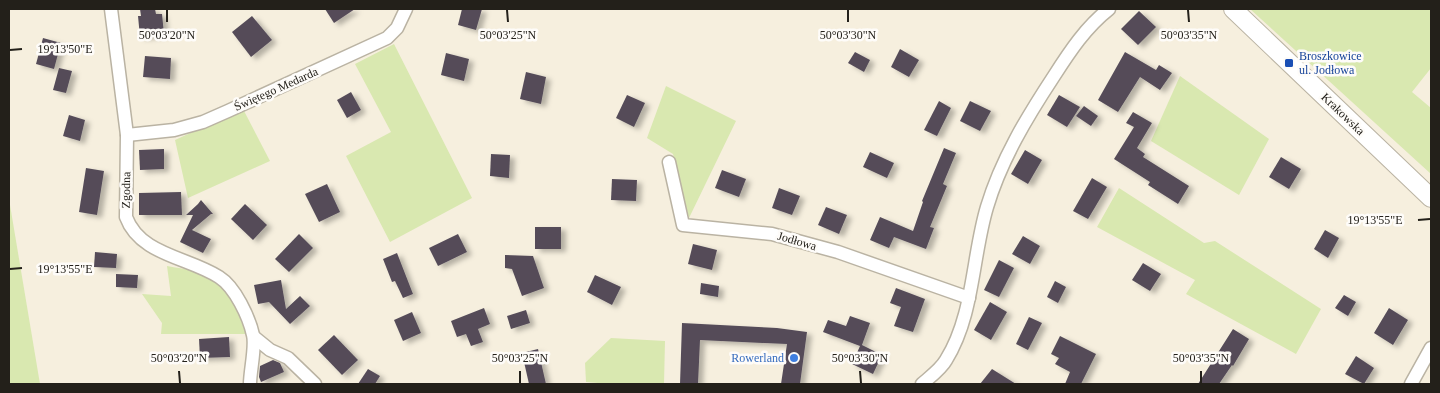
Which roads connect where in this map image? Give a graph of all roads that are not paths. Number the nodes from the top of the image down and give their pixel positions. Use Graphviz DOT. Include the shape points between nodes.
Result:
graph roads {
  1 [pos="111,9"];
  2 [pos="406,9"];
  3 [pos="1109,9"];
  4 [pos="1233,9"];
  5 [pos="127,136"];
  6 [pos="668,162"];
  7 [pos="1431,198"];
  8 [pos="969,298"];
  9 [pos="254,337"];
  10 [pos="1431,348"];
  11 [pos="250,384"];
  12 [pos="315,384"];
  13 [pos="922,384"];
  14 [pos="1411,384"];
  1 -- 5 [label="street, Zgodna"];
  2 -- 5 [label="street, Świętego Medarda" via="397,28 387,38 204,122 174,130"];
  3 -- 8 [label="street" via="1088,28 1065,60 1027,116 1015,140 987,208"];
  4 -- 7 [label="street, Krakowska"];
  5 -- 9 [label="street, Zgodna" via="126,217 130,227 143,241 219,277 230,286 245,312"];
  6 -- 8 [label="street, Jodłowa" via="683,225 772,234 838,252"];
  8 -- 13 [label="street" via="960,334 945,362"];
  9 -- 11 [label="street, Zgodna"];
  9 -- 12 [label="street" via="270,350 288,358"];
  10 -- 14 [label="street"];
}
